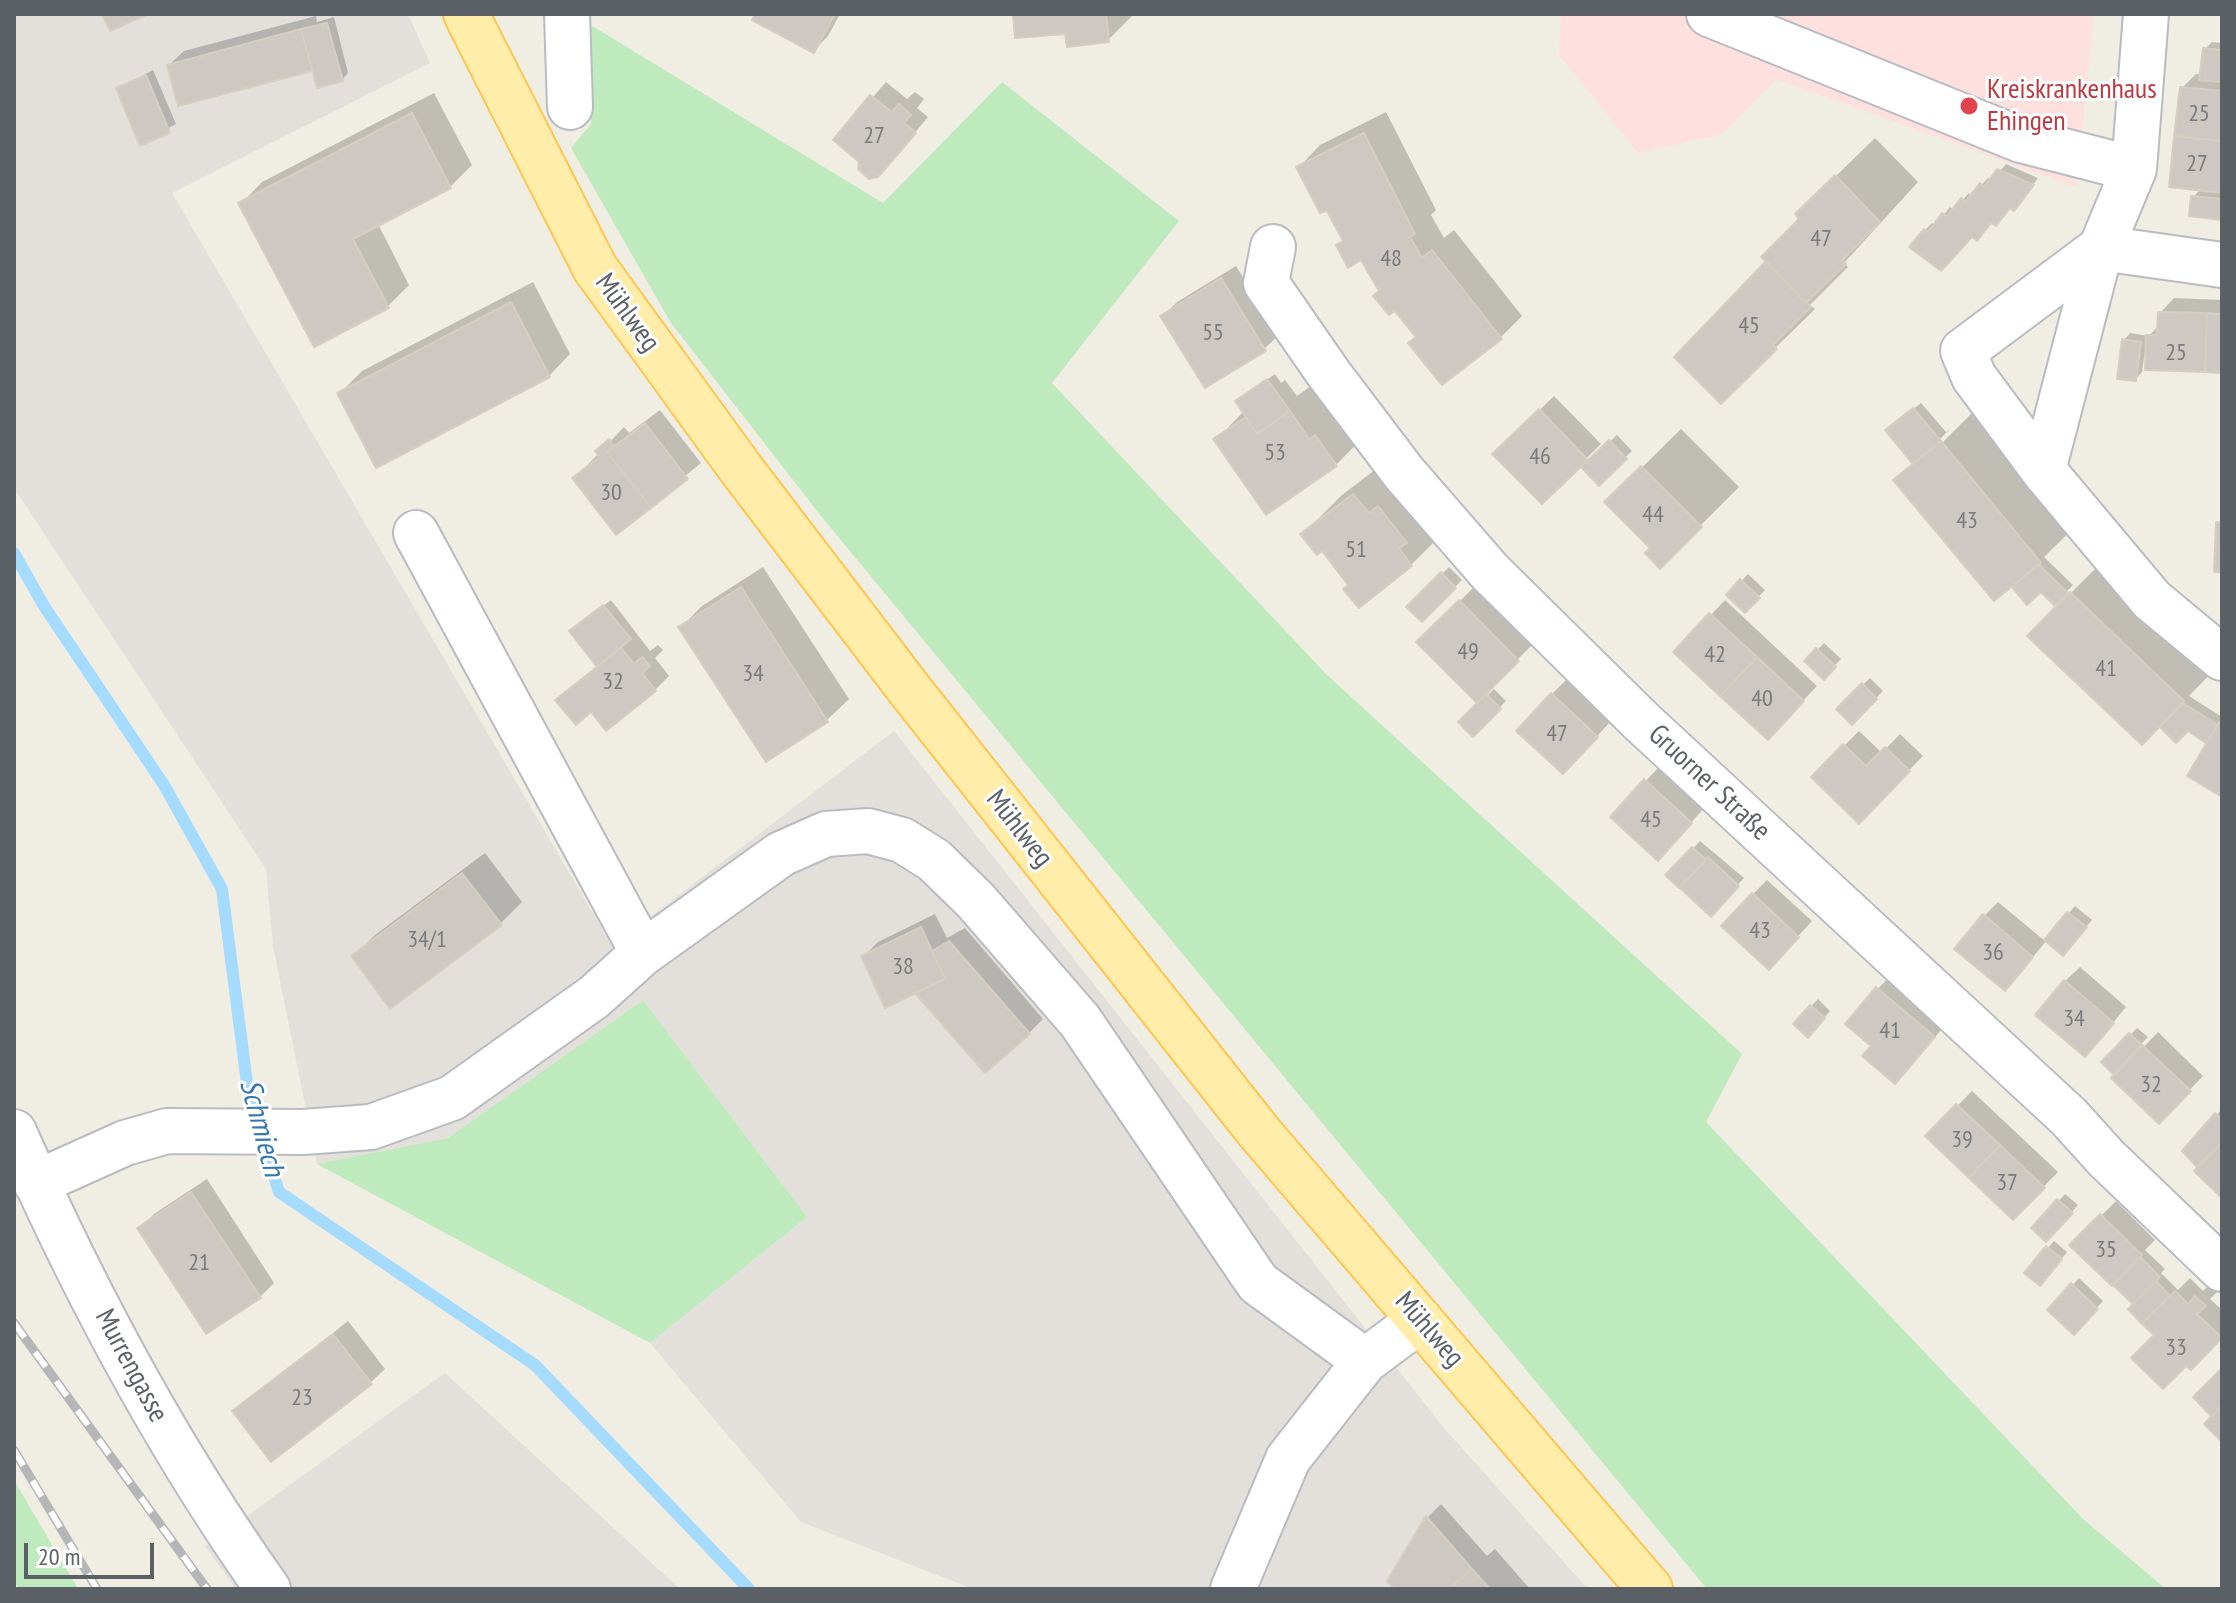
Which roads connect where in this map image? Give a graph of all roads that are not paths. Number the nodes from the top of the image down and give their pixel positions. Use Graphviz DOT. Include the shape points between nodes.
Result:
graph roads {
  1 [pos="466,14"];
  2 [pos="567,14"];
  3 [pos="1709,14"];
  4 [pos="2146,14"];
  5 [pos="570,107"];
  6 [pos="2134,169"];
  7 [pos="1273,247"];
  8 [pos="2101,248"];
  9 [pos="2222,265"];
  10 [pos="2043,470"];
  11 [pos="416,533"];
  12 [pos="2222,658"];
  13 [pos="643,953"];
  14 [pos="14,1132"];
  15 [pos="36,1183"];
  16 [pos="2222,1269"];
  17 [pos="1420,1320"];
  18 [pos="1365,1361"];
  19 [pos="268,1589"];
  20 [pos="1233,1589"];
  21 [pos="1650,1589"];
  1 -- 17 [label="main road, Mühlweg" via="595,268 741,469 1259,1132"];
  2 -- 5 [label="street"];
  3 -- 6 [label="street" via="2021,140"];
  4 -- 6 [label="street"];
  6 -- 8 [label="street"];
  7 -- 16 [label="street, Gruorner Straße" via="1266,283 1404,473 1490,572 1641,721 1981,1032"];
  8 -- 9 [label="street"];
  8 -- 10 [label="street"];
  8 -- 10 [label="street" via="1963,351 1974,377"];
  10 -- 12 [label="street" via="2152,600"];
  11 -- 13 [label="street"];
  13 -- 15 [label="street" via="594,997 452,1098 371,1127 167,1131 125,1143"];
  13 -- 18 [label="street" via="781,854 826,834 868,831 902,840 934,860 976,901 1080,1021 1258,1283"];
  14 -- 15 [label="street, Murrengasse"];
  15 -- 19 [label="street, Murrengasse" via="131,1371 196,1482"];
  17 -- 18 [label="street"];
  17 -- 21 [label="main road, Mühlweg"];
  18 -- 20 [label="street" via="1288,1459"];
}
